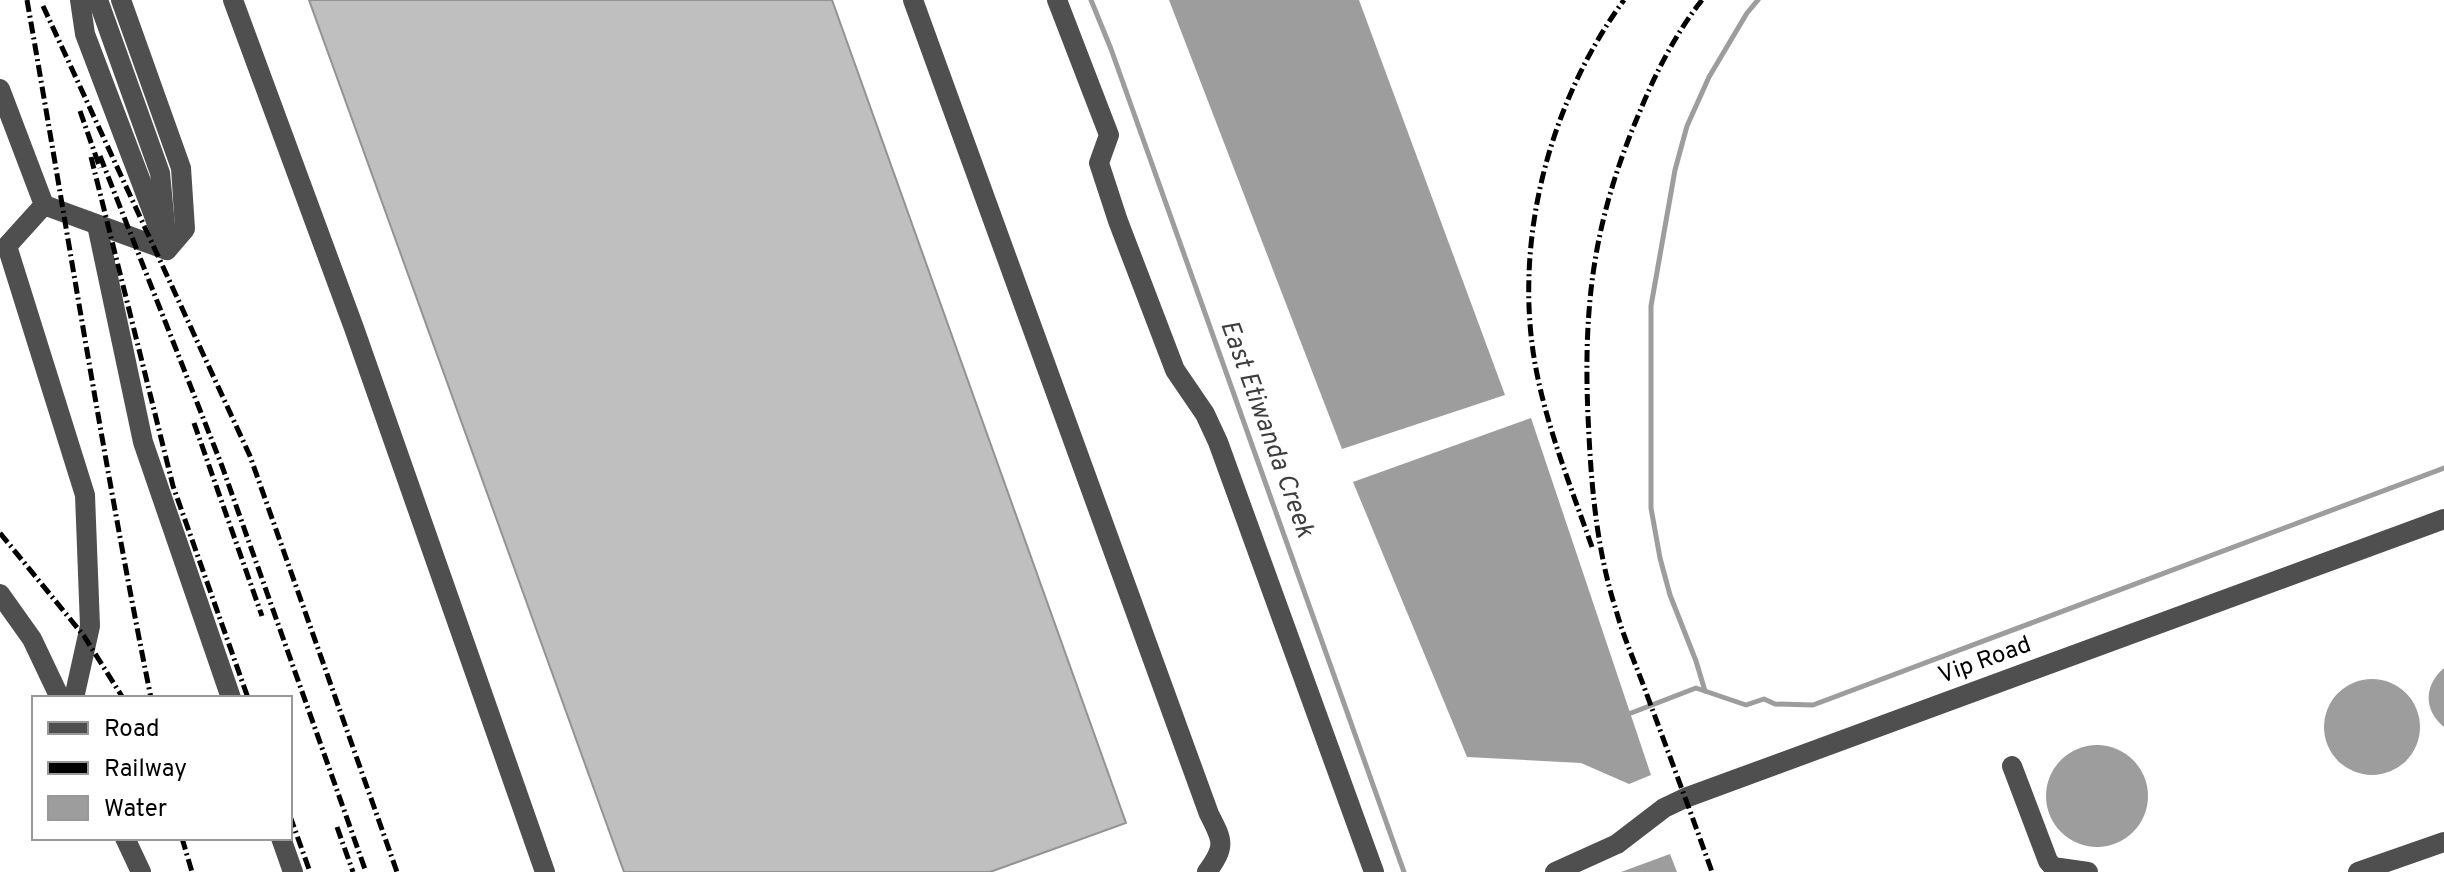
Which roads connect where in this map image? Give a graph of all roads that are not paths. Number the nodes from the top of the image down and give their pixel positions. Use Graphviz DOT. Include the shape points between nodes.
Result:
graph roads {
  1 [pos="80,0"];
  2 [pos="98,0"];
  3 [pos="121,0"];
  4 [pos="233,0"];
  5 [pos="913,0"];
  6 [pos="1057,0"];
  7 [pos="0,89"];
  8 [pos="44,205"];
  9 [pos="97,225"];
  10 [pos="167,250"];
  11 [pos="2444,519"];
  12 [pos="0,594"];
  13 [pos="59,696"];
  14 [pos="74,696"];
  15 [pos="230,696"];
  16 [pos="2012,766"];
  17 [pos="126,840"];
  18 [pos="282,840"];
  19 [pos="2444,842"];
  20 [pos="141,872"];
  21 [pos="293,872"];
  22 [pos="545,872"];
  23 [pos="1207,872"];
  24 [pos="1374,872"];
  25 [pos="1555,872"];
  26 [pos="2088,872"];
  27 [pos="2358,872"];
  1 -- 10 [label="lane" via="85,34"];
  2 -- 10 [label="lane" via="160,173"];
  3 -- 10 [label="lane" via="181,168 185,229"];
  4 -- 22 [label="lane"];
  5 -- 23 [label="lane" via="1124,586 1221,836 1221,852"];
  6 -- 24 [label="lane" via="1109,135 1099,163 1118,221 1175,370 1218,442"];
  7 -- 8 [label="lane"];
  8 -- 9 [label="lane"];
  8 -- 14 [label="lane" via="7,246 85,495 90,626"];
  9 -- 10 [label="lane"];
  9 -- 15 [label="lane" via="143,442"];
  11 -- 25 [label="lane, Vip Road" via="1685,798 1617,844"];
  12 -- 13 [label="lane" via="32,639"];
  16 -- 26 [label="lane" via="2048,861 2053,867"];
  17 -- 20 [label="lane"];
  18 -- 21 [label="lane"];
  19 -- 27 [label="lane"];
}
